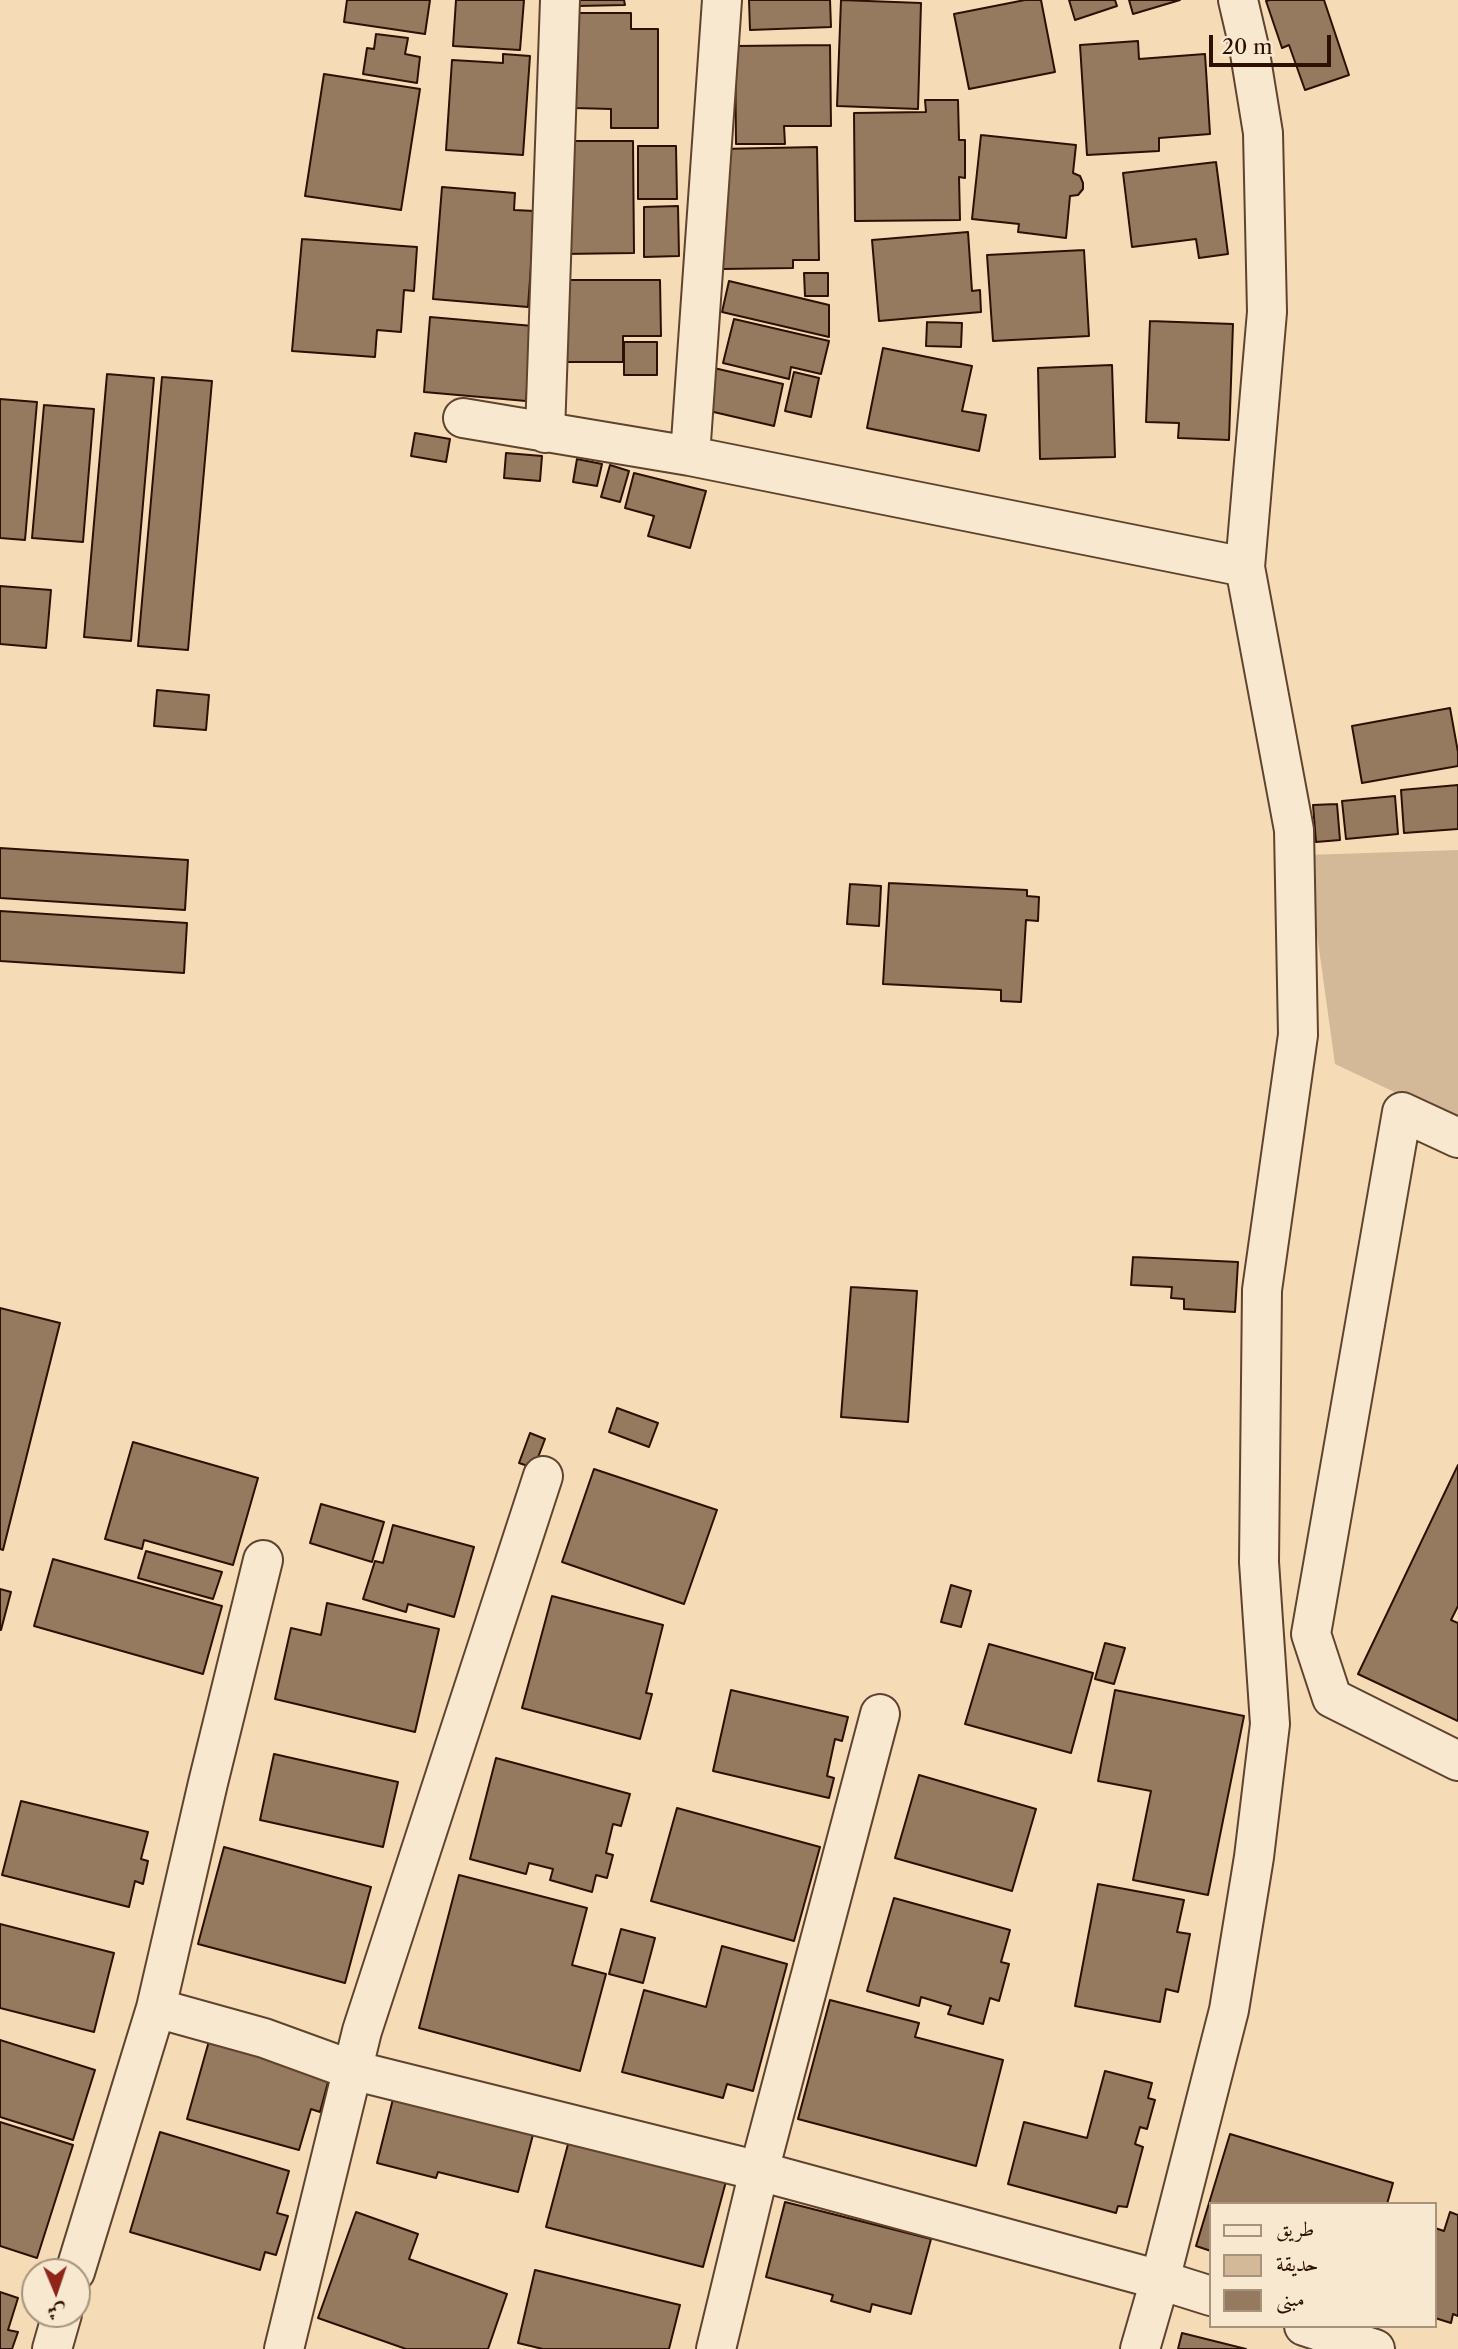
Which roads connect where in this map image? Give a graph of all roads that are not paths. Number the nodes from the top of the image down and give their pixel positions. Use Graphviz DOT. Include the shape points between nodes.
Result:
graph roads {
  1 [pos="560,0"];
  2 [pos="722,0"];
  3 [pos="1238,0"];
  4 [pos="463,418"];
  5 [pos="545,433"];
  6 [pos="690,456"];
  7 [pos="1245,567"];
  8 [pos="1458,1138"];
  9 [pos="543,1476"];
  10 [pos="263,1560"];
  11 [pos="880,1714"];
  12 [pos="1458,1761"];
  13 [pos="156,2008"];
  14 [pos="352,2070"];
  15 [pos="758,2171"];
  16 [pos="79,2258"];
  17 [pos="1160,2280"];
  18 [pos="1210,2296"];
  19 [pos="58,2328"];
  20 [pos="1310,2328"];
  21 [pos="52,2349"];
  22 [pos="284,2349"];
  23 [pos="716,2349"];
  24 [pos="1140,2349"];
  25 [pos="1375,2349"];
  1 -- 5 [label="street"];
  2 -- 6 [label="street"];
  3 -- 7 [label="street" via="1263,134 1267,312"];
  4 -- 5 [label="street"];
  5 -- 6 [label="street"];
  6 -- 7 [label="street"];
  7 -- 17 [label="street" via="1294,830 1298,1035 1262,1290 1259,1562 1270,1724 1229,2010"];
  8 -- 12 [label="street" via="1402,1112 1311,1634 1332,1698"];
  9 -- 14 [label="street"];
  10 -- 13 [label="street"];
  11 -- 15 [label="street"];
  13 -- 14 [label="street" via="264,2038"];
  13 -- 16 [label="street"];
  14 -- 15 [label="street"];
  14 -- 22 [label="street"];
  15 -- 17 [label="street"];
  15 -- 23 [label="street"];
  17 -- 18 [label="street"];
  17 -- 24 [label="street"];
  19 -- 21 [label="street"];
  20 -- 25 [label="street"];
}
